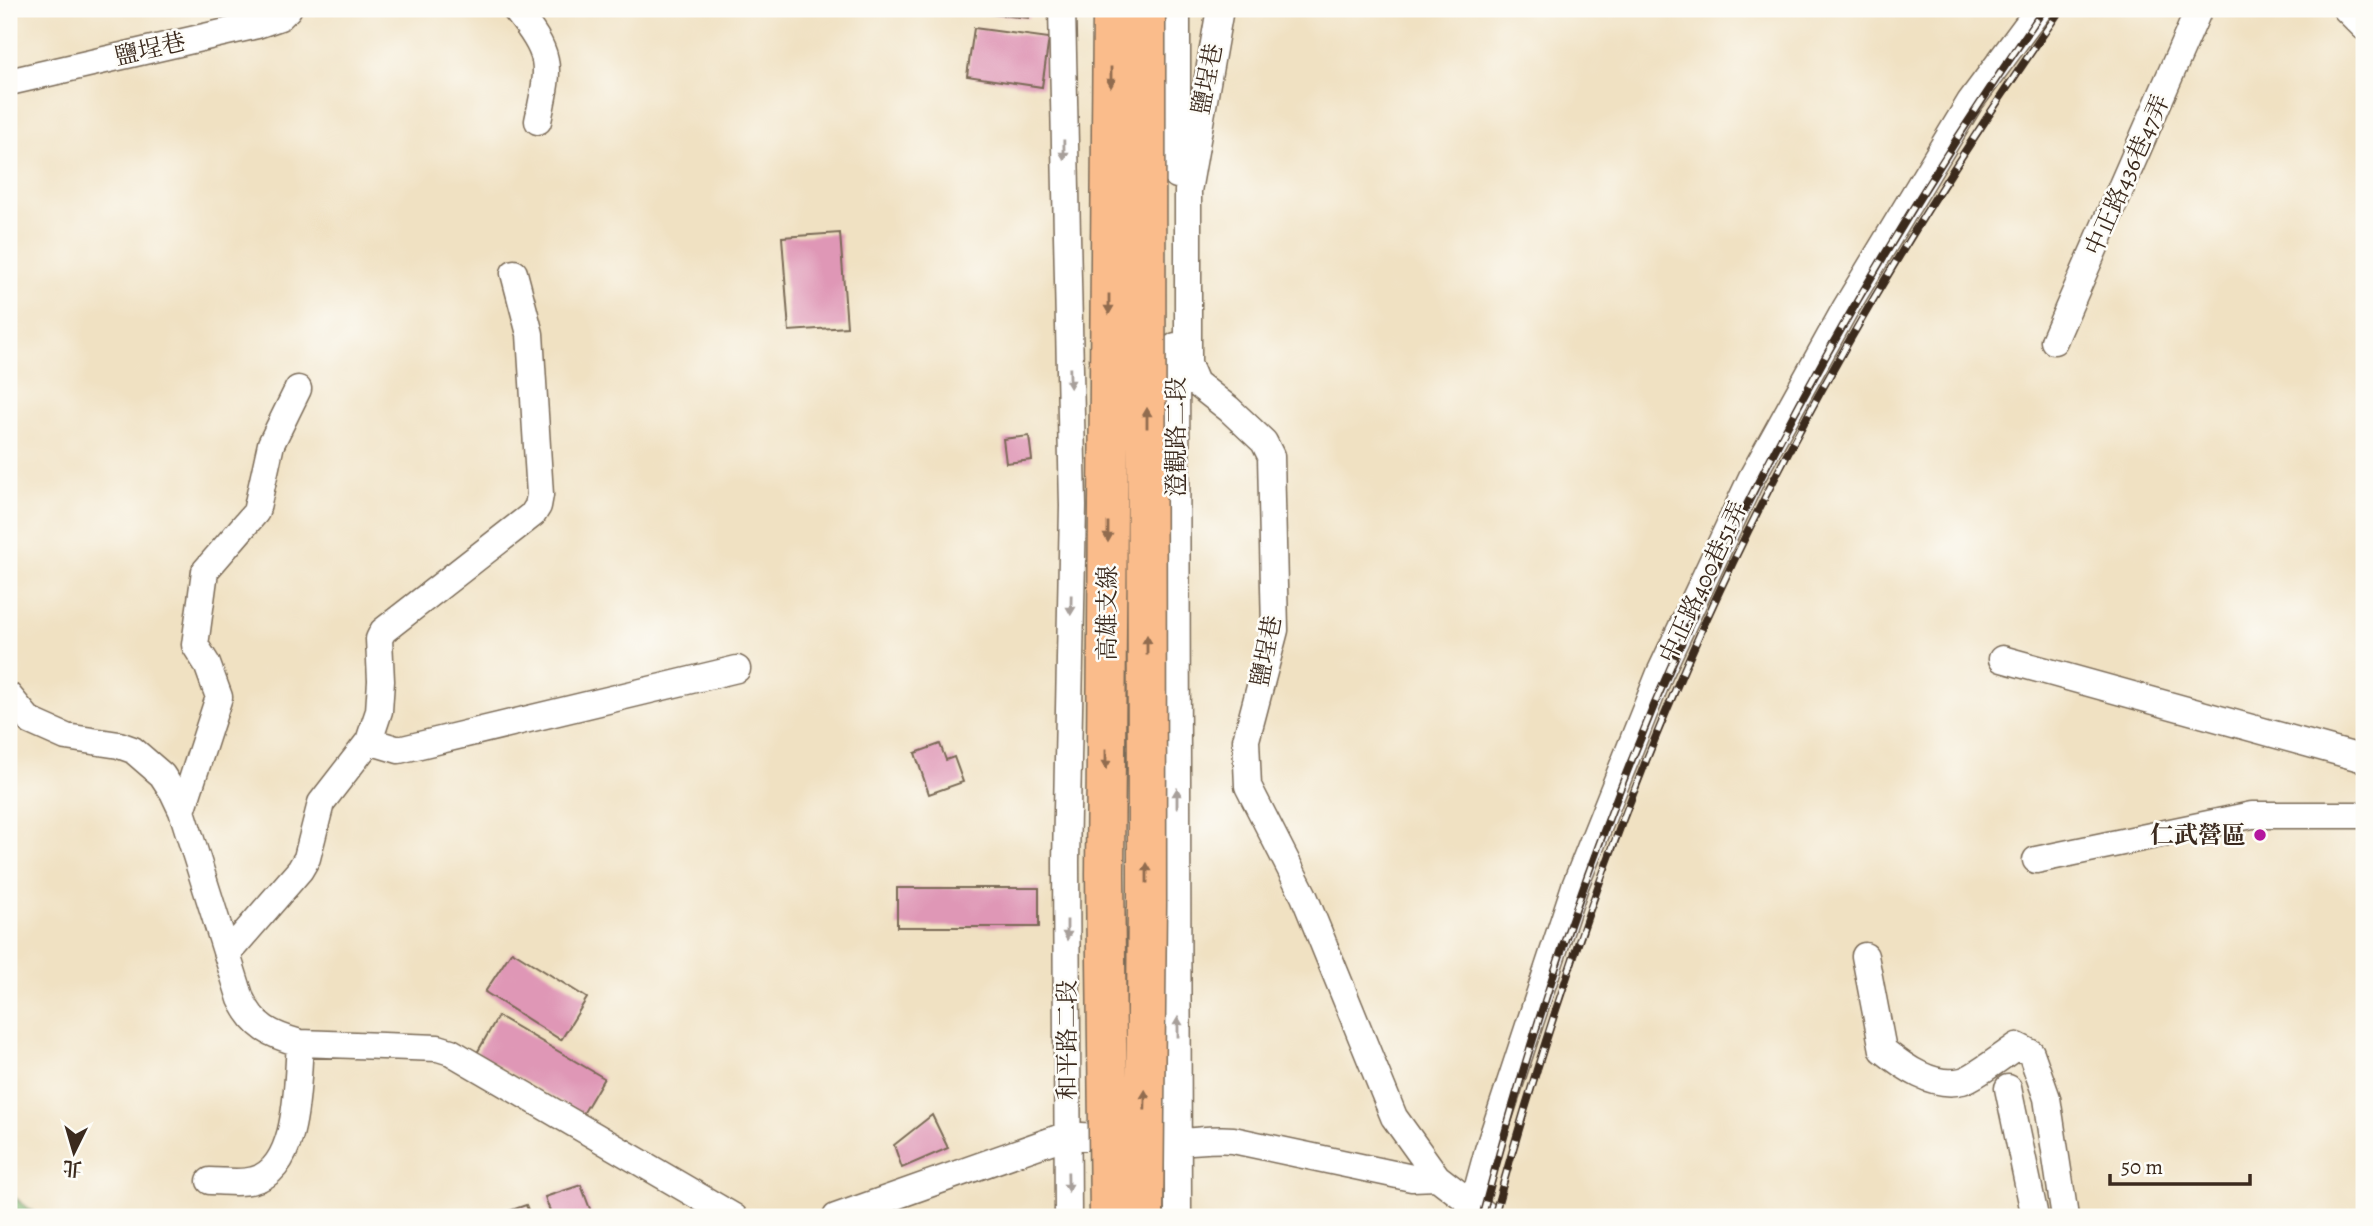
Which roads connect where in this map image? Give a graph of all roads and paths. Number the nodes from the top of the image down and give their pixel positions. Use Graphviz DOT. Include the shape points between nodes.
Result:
graph roads {
  1 [pos="288,9"];
  2 [pos="515,9"];
  3 [pos="1062,9"];
  4 [pos="1112,9"];
  5 [pos="1146,9"];
  6 [pos="1177,9"];
  7 [pos="1220,9"];
  8 [pos="2039,9"];
  9 [pos="2199,9"];
  10 [pos="2346,9"];
  11 [pos="2364,27"];
  12 [pos="9,82"];
  13 [pos="538,121"];
  14 [pos="514,273"];
  15 [pos="2054,341"];
  16 [pos="298,389"];
  17 [pos="2002,659"];
  18 [pos="737,669"];
  19 [pos="9,696"];
  20 [pos="369,741"];
  21 [pos="2364,759"];
  22 [pos="182,811"];
  23 [pos="2364,815"];
  24 [pos="2036,860"];
  25 [pos="227,954"];
  26 [pos="1865,956"];
  27 [pos="300,1043"];
  28 [pos="2008,1088"];
  29 [pos="1067,1135"];
  30 [pos="1179,1143"];
  31 [pos="1437,1177"];
  32 [pos="210,1181"];
  33 [pos="1481,1211"];
  34 [pos="734,1217"];
  35 [pos="836,1217"];
  36 [pos="1068,1217"];
  37 [pos="1109,1217"];
  38 [pos="1144,1217"];
  39 [pos="1178,1217"];
  40 [pos="2035,1217"];
  41 [pos="2065,1217"];
  1 -- 12 [label="street, 鹽埕巷" via="257,25"];
  2 -- 13 [label="street" via="545,56 547,78"];
  3 -- 29 [label="street, 和平路二段, one-way" via="1073,506 1066,862"];
  4 -- 37 [label="highway, 高雄支線, one-way, bridge" via="1105,860"];
  38 -- 5 [label="highway, 高雄支線, one-way, bridge"];
  30 -- 6 [label="street, 澄觀路二段, one-way"];
  7 -- 31 [label="street, 鹽埕巷" via="1188,191 1188,364 1196,383 1264,442 1271,456 1275,629 1246,740 1248,786 1304,896 1387,1105"];
  8 -- 33 [label="street, 中正路400巷51弄" via="1970,102 1845,309 1752,477 1660,673 1576,886 1488,1150"];
  9 -- 15 [label="street, 中正路436巷47弄"];
  10 -- 11 [label="street"];
  14 -- 20 [label="street" via="530,334 538,506 383,631 379,639 379,710"];
  16 -- 22 [label="street" via="271,444 256,512 205,571 195,645 219,696"];
  17 -- 21 [label="street"];
  18 -- 20 [label="street" via="399,751"];
  19 -- 22 [label="street" via="30,721 66,737 133,750 162,775"];
  20 -- 25 [label="street" via="321,803 300,870"];
  22 -- 25 [label="street"];
  23 -- 24 [label="street" via="2252,815"];
  25 -- 27 [label="street" via="249,1017 273,1034"];
  26 -- 41 [label="street" via="1883,1050 1904,1066 1927,1078 1963,1081 2017,1046 2031,1053 2047,1098"];
  27 -- 32 [label="street" via="293,1117 279,1163 254,1181"];
  27 -- 34 [label="street" via="451,1052"];
  28 -- 40 [label="street"];
  29 -- 30 [label="street"];
  29 -- 35 [label="street"];
  29 -- 36 [label="street, 和平路二段, one-way"];
  30 -- 31 [label="street" via="1233,1140 1412,1178"];
  30 -- 39 [label="street"];
  31 -- 33 [label="street, 鹽埕巷"];
}
